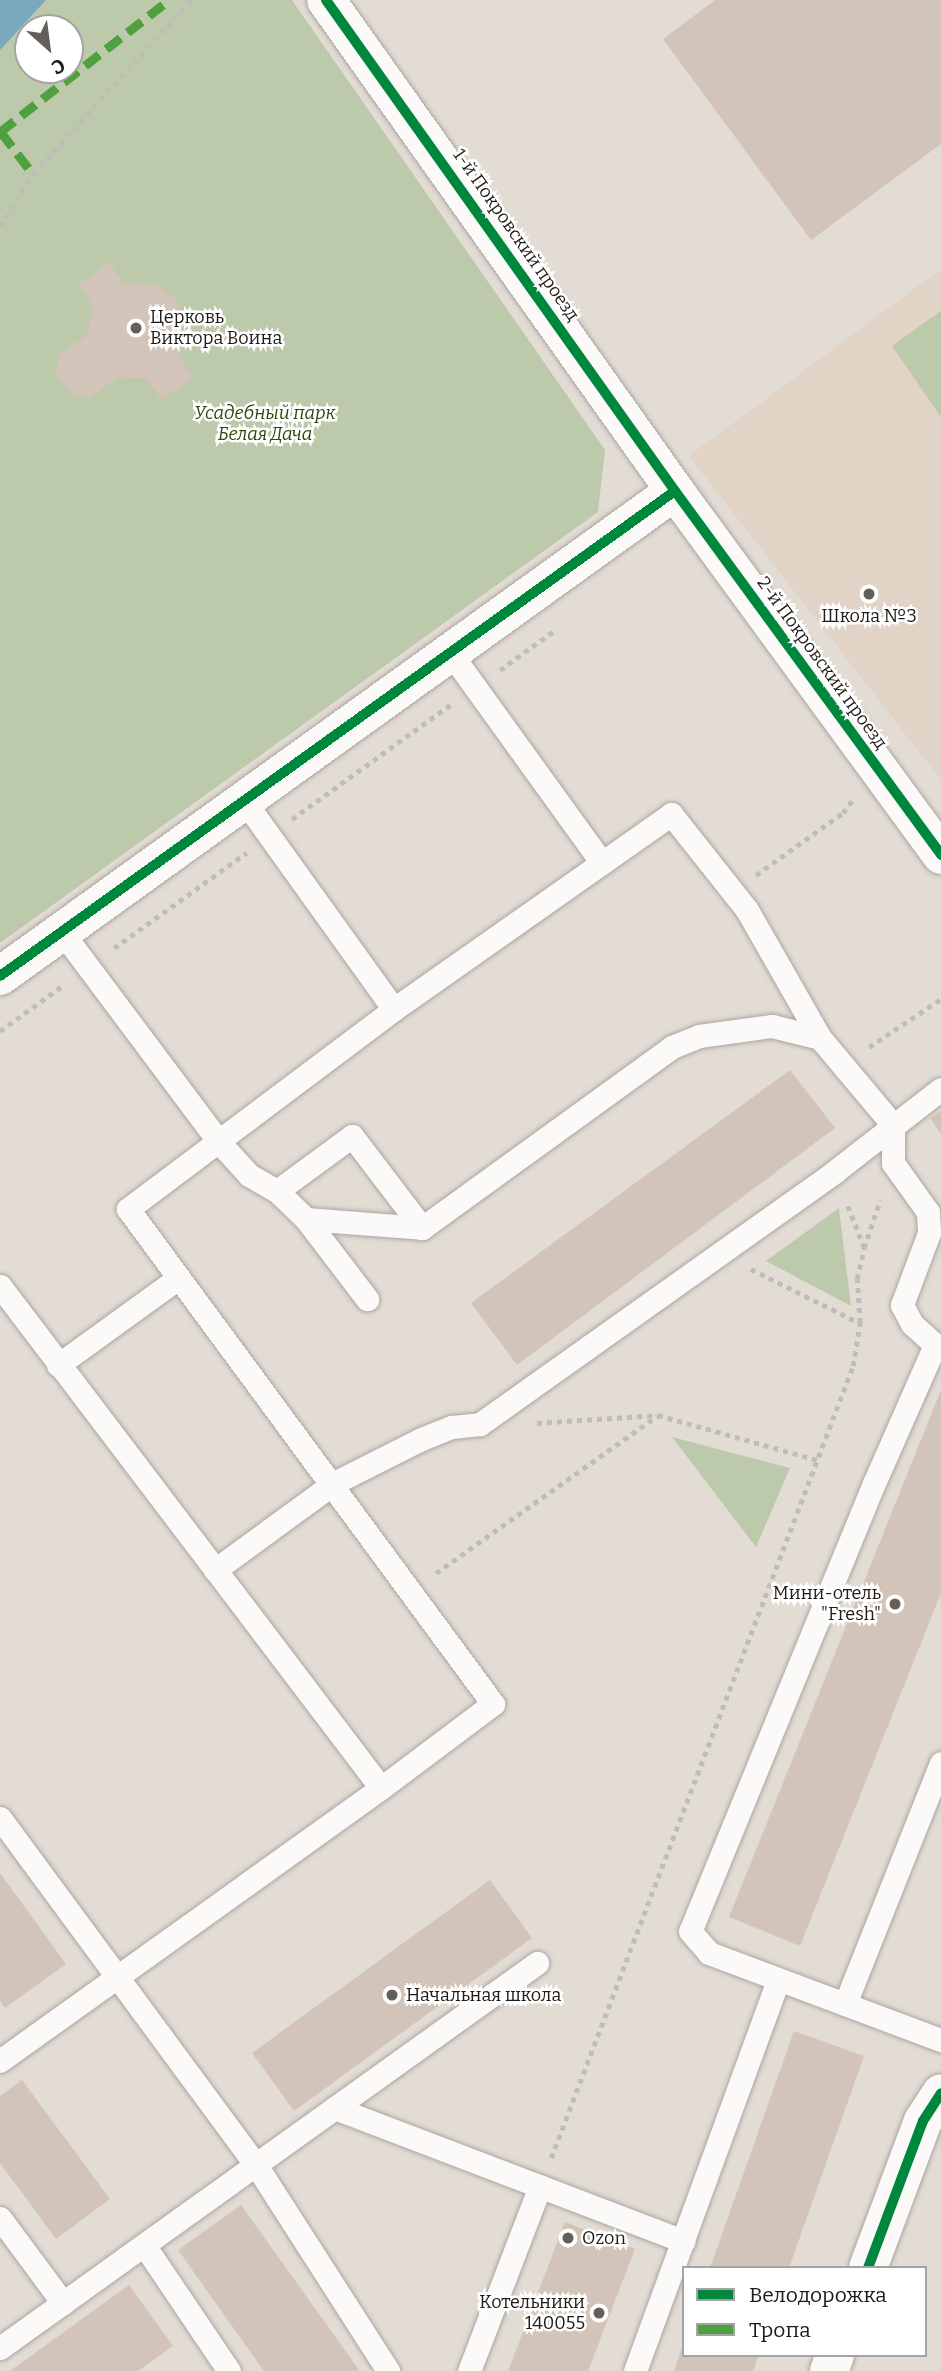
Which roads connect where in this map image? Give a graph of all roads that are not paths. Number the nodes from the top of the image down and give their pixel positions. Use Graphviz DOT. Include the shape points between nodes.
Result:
graph roads {
  1 [pos="326,0"];
  2 [pos="675,491"];
  3 [pos="452,655"];
  4 [pos="245,802"];
  5 [pos="941,855"];
  6 [pos="602,863"];
  7 [pos="62,932"];
  8 [pos="0,976"];
  9 [pos="394,1009"];
  10 [pos="820,1038"];
  11 [pos="941,1089"];
  12 [pos="893,1125"];
  13 [pos="219,1142"];
  14 [pos="277,1191"];
  15 [pos="306,1219"];
  16 [pos="422,1228"];
  17 [pos="178,1278"];
  18 [pos="0,1286"];
  19 [pos="368,1299"];
  20 [pos="938,1347"];
  21 [pos="58,1365"];
  22 [pos="334,1483"];
  23 [pos="215,1570"];
  24 [pos="941,1763"];
  25 [pos="381,1788"];
  26 [pos="0,1818"];
  27 [pos="537,1964"];
  28 [pos="117,1977"];
  29 [pos="778,1981"];
  30 [pos="845,2004"];
  31 [pos="941,2040"];
  32 [pos="0,2061"];
  33 [pos="941,2092"];
  34 [pos="335,2108"];
  35 [pos="256,2165"];
  36 [pos="540,2186"];
  37 [pos="0,2218"];
  38 [pos="683,2241"];
  39 [pos="144,2245"];
  40 [pos="869,2266"];
  41 [pos="63,2303"];
  42 [pos="0,2348"];
  43 [pos="229,2371"];
  44 [pos="388,2371"];
  45 [pos="470,2371"];
  46 [pos="635,2371"];
  1 -- 2 [label="street, 1-й Покровский проезд"];
  2 -- 3 [label="street"];
  2 -- 5 [label="street, 2-й Покровский проезд"];
  3 -- 4 [label="street"];
  3 -- 6 [label="lane"];
  4 -- 7 [label="street"];
  4 -- 9 [label="lane"];
  6 -- 9 [label="lane"];
  6 -- 10 [label="lane" via="671,814 732,891"];
  7 -- 8 [label="street"];
  7 -- 13 [label="lane"];
  9 -- 13 [label="lane"];
  10 -- 12 [label="lane"];
  10 -- 16 [label="lane" via="772,1026 699,1036 672,1047"];
  11 -- 12 [label="lane"];
  12 -- 20 [label="lane" via="893,1163 928,1212 929,1233 902,1305 912,1324"];
  12 -- 22 [label="lane" via="480,1424 452,1427 419,1440"];
  13 -- 14 [label="lane" via="249,1175"];
  13 -- 17 [label="lane" via="128,1209"];
  14 -- 15 [label="lane"];
  14 -- 16 [label="lane" via="352,1136"];
  15 -- 16 [label="lane"];
  15 -- 19 [label="lane"];
  17 -- 21 [label="lane"];
  17 -- 22 [label="lane"];
  18 -- 21 [label="lane"];
  20 -- 29 [label="lane" via="690,1931 709,1954"];
  21 -- 23 [label="lane"];
  22 -- 23 [label="lane"];
  22 -- 25 [label="lane" via="493,1704"];
  23 -- 25 [label="lane"];
  24 -- 30 [label="lane"];
  25 -- 28 [label="lane"];
  26 -- 28 [label="lane"];
  27 -- 34 [label="lane"];
  28 -- 32 [label="lane"];
  28 -- 35 [label="lane"];
  29 -- 30 [label="lane"];
  29 -- 38 [label="lane"];
  30 -- 31 [label="lane"];
  33 -- 40 [label="street" via="923,2121"];
  34 -- 35 [label="lane"];
  34 -- 36 [label="lane"];
  35 -- 39 [label="lane"];
  35 -- 44 [label="lane"];
  36 -- 38 [label="lane"];
  36 -- 45 [label="lane"];
  37 -- 41 [label="lane"];
  38 -- 46 [label="lane"];
  39 -- 41 [label="lane"];
  39 -- 43 [label="lane"];
  41 -- 42 [label="lane"];
}
